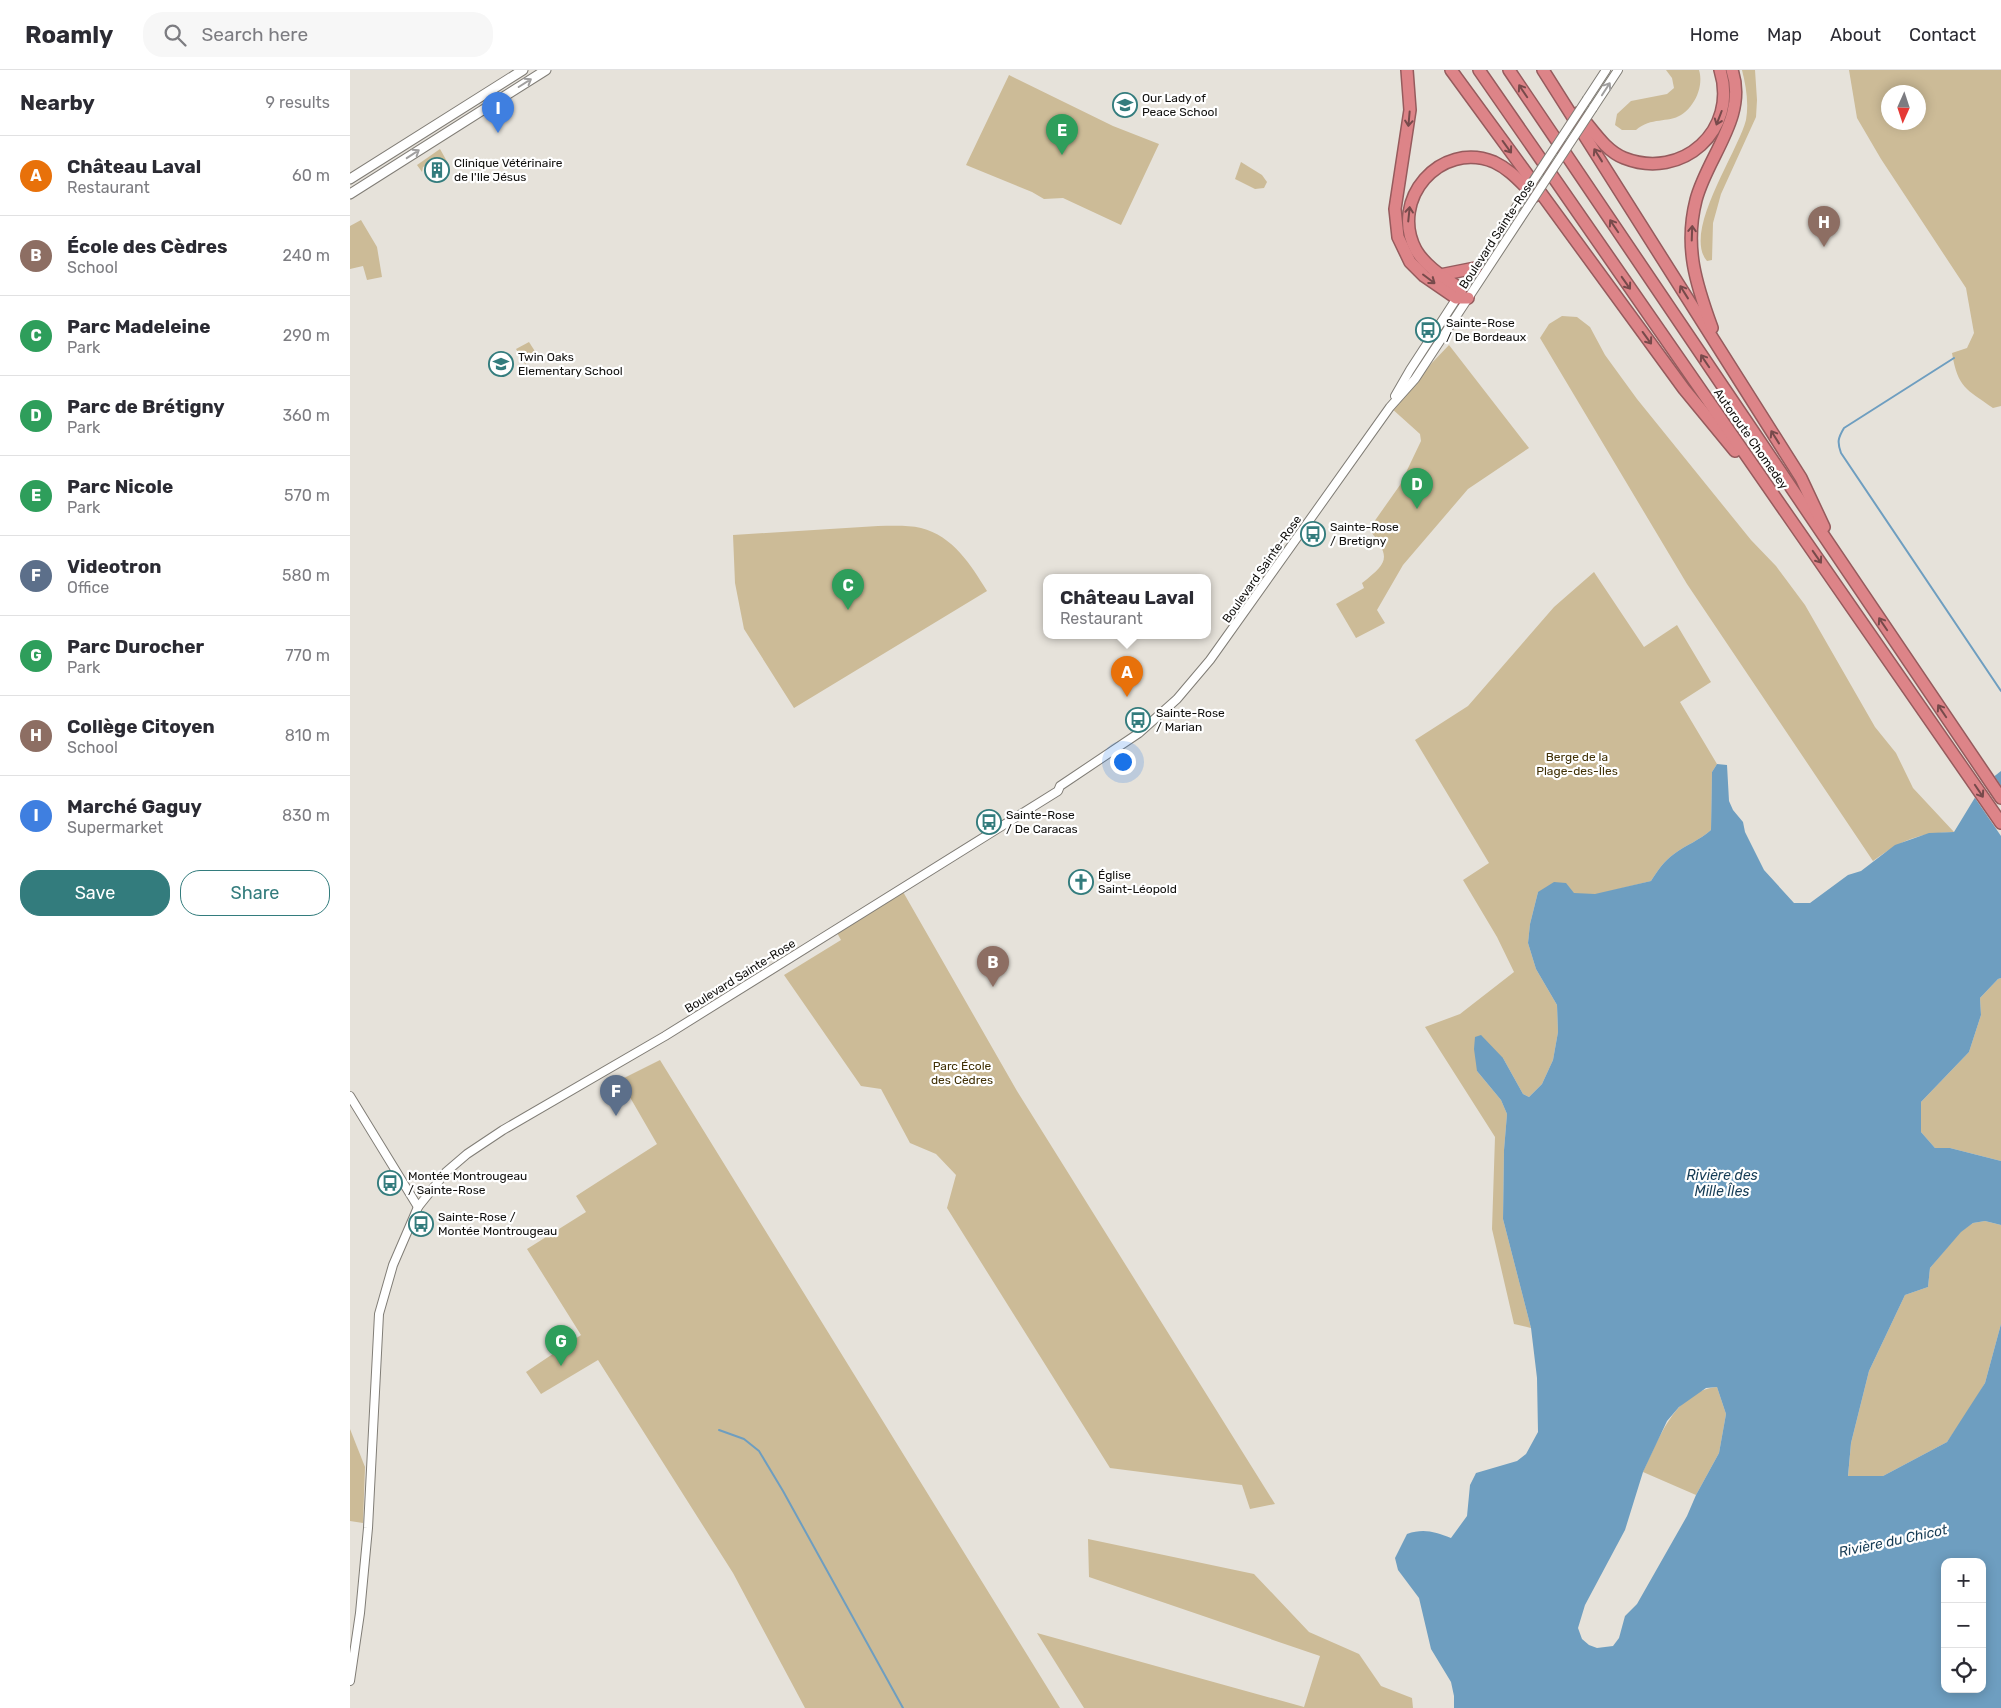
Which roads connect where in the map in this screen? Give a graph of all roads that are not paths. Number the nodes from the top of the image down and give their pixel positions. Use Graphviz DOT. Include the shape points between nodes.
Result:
graph roads {
  1 [pos="523,70"];
  2 [pos="546,70"];
  3 [pos="1407,70"];
  4 [pos="1450,70"];
  5 [pos="1479,70"];
  6 [pos="1509,70"];
  7 [pos="1606,70"];
  8 [pos="1618,70"];
  9 [pos="1720,70"];
  10 [pos="1732,70"];
  11 [pos="1545,74"];
  12 [pos="350,179"];
  13 [pos="350,194"];
  14 [pos="1560,219"];
  15 [pos="1475,268"];
  16 [pos="1440,275"];
  17 [pos="1462,295"];
  18 [pos="1720,348"];
  19 [pos="1390,407"];
  20 [pos="1789,517"];
  21 [pos="1840,561"];
  22 [pos="2001,798"];
  23 [pos="2001,823"];
  24 [pos="350,1096"];
  25 [pos="418,1207"];
  26 [pos="350,1681"];
  1 -- 12 [label="main road"];
  13 -- 2 [label="main road, one-way"];
  3 -- 17 [label="highway, one-way" via="1410,110 1396,201 1396,231 1400,245 1414,267 1427,278"];
  4 -- 14 [label="highway, one-way"];
  5 -- 20 [label="highway, Autoroute Chomedey, one-way"];
  21 -- 6 [label="highway, Autoroute Chomedey, one-way"];
  7 -- 15 [label="street, Boulevard Sainte-Rose, bridge"];
  17 -- 8 [label="street, Boulevard Sainte-Rose, one-way, bridge" via="1528,207"];
  9 -- 11 [label="highway, one-way" via="1723,104 1709,137 1685,156 1655,164 1630,160 1612,151"];
  18 -- 10 [label="highway, one-way" via="1694,275 1692,234 1702,183 1734,110 1736,90"];
  18 -- 11 [label="highway, one-way"];
  16 -- 14 [label="highway, one-way" via="1416,249 1408,221 1418,187 1429,173 1445,163 1470,158 1499,165"];
  14 -- 20 [label="highway, one-way" via="1684,388"];
  15 -- 16 [label="highway"];
  15 -- 17 [label="street, Boulevard Sainte-Rose"];
  16 -- 17 [label="highway"];
  17 -- 19 [label="street, Boulevard Sainte-Rose" via="1410,370"];
  17 -- 19 [label="street, Boulevard Sainte-Rose" via="1415,379"];
  21 -- 18 [label="highway, one-way" via="1801,478"];
  19 -- 25 [label="street, Boulevard Sainte-Rose" via="1210,660 1177,699 1140,733 1060,786 1058,791 932,872 660,1039 503,1130 446,1172"];
  20 -- 23 [label="highway, Autoroute Chomedey, one-way"];
  22 -- 21 [label="highway, Autoroute Chomedey, one-way"];
  24 -- 25 [label="street"];
  25 -- 26 [label="street, Boulevard Sainte-Rose" via="393,1265 379,1314 368,1528"];
}
